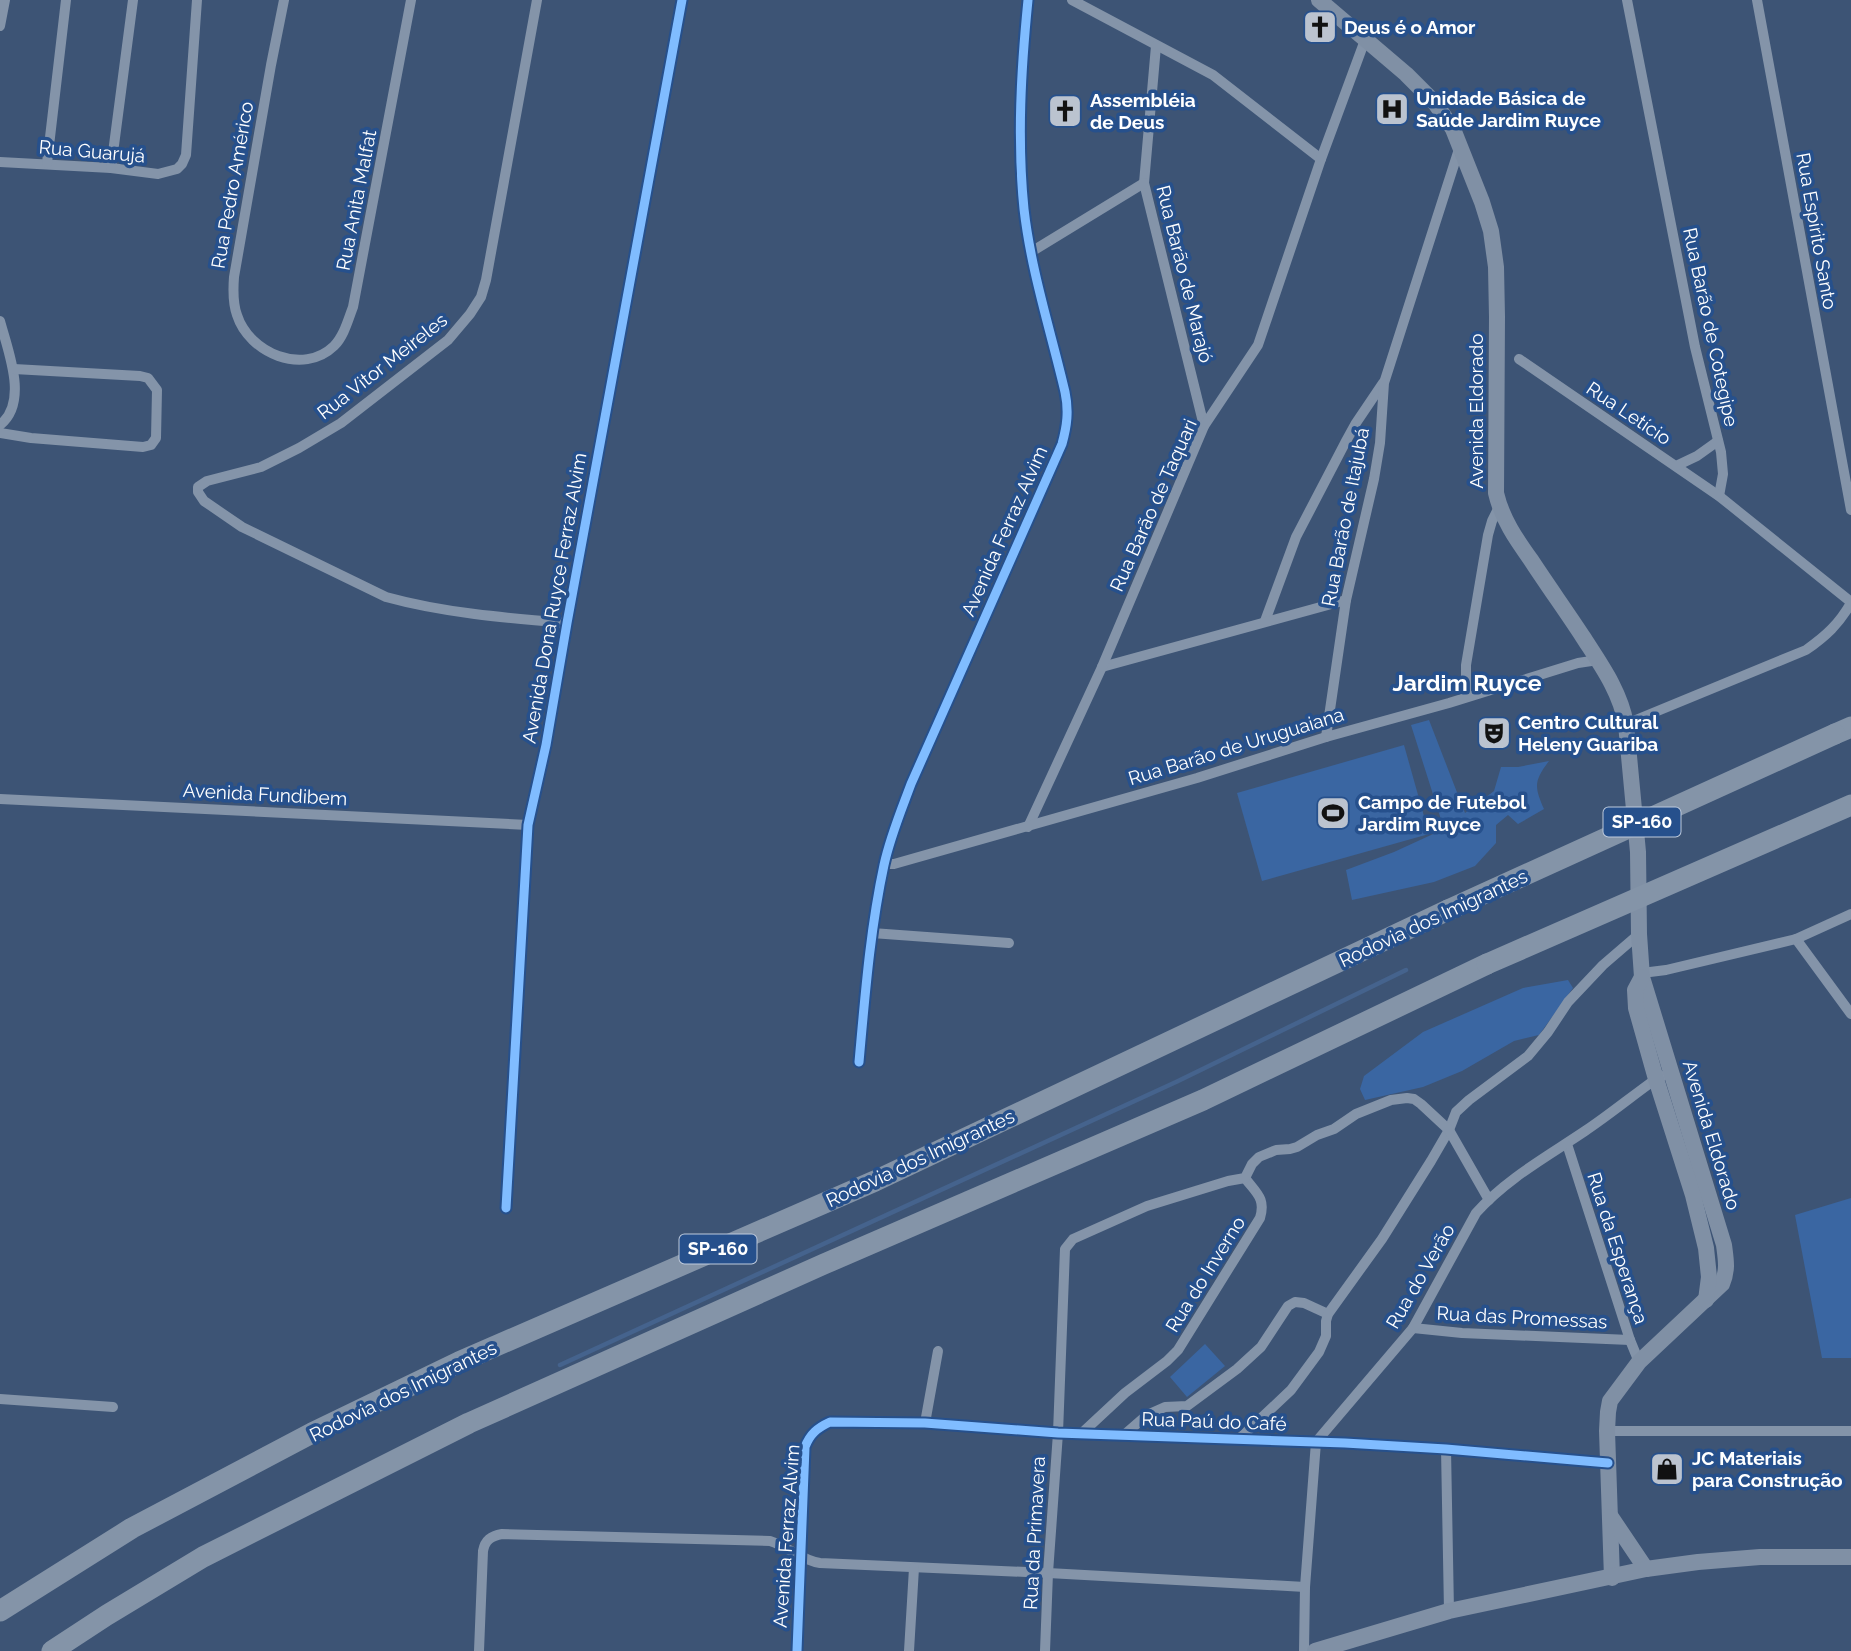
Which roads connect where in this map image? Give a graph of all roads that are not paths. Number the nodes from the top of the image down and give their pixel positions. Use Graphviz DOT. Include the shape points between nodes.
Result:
graph roads {
  1 [pos="5,0"];
  2 [pos="66,0"];
  3 [pos="133,0"];
  4 [pos="197,0"];
  5 [pos="284,0"];
  6 [pos="411,0"];
  7 [pos="537,0"];
  8 [pos="682,0"];
  9 [pos="1028,0"];
  10 [pos="1072,0"];
  11 [pos="1319,0"];
  12 [pos="1628,0"];
  13 [pos="1757,0"];
  14 [pos="0,26"];
  15 [pos="1365,40"];
  16 [pos="1156,46"];
  17 [pos="1460,146"];
  18 [pos="1321,159"];
  19 [pos="0,162"];
  20 [pos="47,163"];
  21 [pos="111,168"];
  22 [pos="1144,183"];
  23 [pos="1031,252"];
  24 [pos="0,321"];
  25 [pos="279,357"];
  26 [pos="1519,359"];
  27 [pos="14,369"];
  28 [pos="1384,383"];
  29 [pos="0,425"];
  30 [pos="1204,426"];
  31 [pos="0,433"];
  32 [pos="1718,440"];
  33 [pos="1676,467"];
  34 [pos="1719,496"];
  35 [pos="1499,508"];
  36 [pos="1851,510"];
  37 [pos="1346,600"];
  38 [pos="1851,603"];
  39 [pos="1265,621"];
  40 [pos="567,622"];
  41 [pos="1598,660"];
  42 [pos="1102,667"];
  43 [pos="1466,696"];
  44 [pos="1626,724"];
  45 [pos="1843,730"];
  46 [pos="1326,737"];
  47 [pos="0,799"];
  48 [pos="1851,805"];
  49 [pos="528,825"];
  50 [pos="1028,827"];
  51 [pos="885,864"];
  52 [pos="1851,914"];
  53 [pos="872,933"];
  54 [pos="1639,934"];
  55 [pos="1796,939"];
  56 [pos="1009,943"];
  57 [pos="1642,975"];
  58 [pos="1851,1014"];
  59 [pos="859,1062"];
  60 [pos="1663,1076"];
  61 [pos="1449,1130"];
  62 [pos="1566,1144"];
  63 [pos="1245,1178"];
  64 [pos="1489,1200"];
  65 [pos="506,1208"];
  66 [pos="1328,1314"];
  67 [pos="1413,1328"];
  68 [pos="1630,1340"];
  69 [pos="938,1351"];
  70 [pos="1639,1362"];
  71 [pos="0,1399"];
  72 [pos="113,1407"];
  73 [pos="925,1423"];
  74 [pos="819,1427"];
  75 [pos="1607,1431"];
  76 [pos="1851,1431"];
  77 [pos="1058,1433"];
  78 [pos="1082,1433"];
  79 [pos="1124,1435"];
  80 [pos="1239,1439"];
  81 [pos="1316,1442"];
  82 [pos="1446,1449"];
  83 [pos="1608,1463"];
  84 [pos="1610,1515"];
  85 [pos="800,1556"];
  86 [pos="1851,1558"];
  87 [pos="914,1568"];
  88 [pos="1646,1569"];
  89 [pos="1048,1573"];
  90 [pos="1612,1578"];
  91 [pos="1305,1587"];
  92 [pos="0,1611"];
  93 [pos="1449,1611"];
  94 [pos="52,1651"];
  95 [pos="479,1651"];
  96 [pos="797,1651"];
  97 [pos="909,1651"];
  98 [pos="1045,1651"];
  99 [pos="1304,1651"];
  100 [pos="1315,1651"];
  1 -- 14 [label="street"];
  2 -- 20 [label="street"];
  3 -- 21 [label="street"];
  4 -- 21 [label="street, Rua Guarujá" via="182,164 158,174"];
  5 -- 25 [label="street, Rua Pedro Américo" via="233,295 246,334"];
  6 -- 25 [label="street, Rua Anita Malfat" via="353,307 335,345 321,355 296,360"];
  7 -- 40 [label="street, Rua Vitor Meireles" via="486,280 470,314 436,350 341,423 261,467 207,481 198,492 242,527 386,597 486,615"];
  8 -- 40 [label="street, Avenida Dona Ruyce Ferraz Alvim"];
  9 -- 23 [label="street, Avenida Ferraz Alvim" via="1019,138"];
  10 -- 16 [label="street"];
  11 -- 15 [label="main road, Avenida Eldorado"];
  12 -- 32 [label="street, Rua Barão de Cotegipe" via="1695,347"];
  13 -- 36 [label="street, Rua Espírito Santo"];
  15 -- 17 [label="main road, Avenida Eldorado" via="1423,89 1443,113"];
  15 -- 18 [label="street, Rua Barão de Taquari"];
  16 -- 18 [label="street" via="1213,75"];
  16 -- 22 [label="street, Rua Barão de Marajó"];
  17 -- 28 [label="street, Rua Barão de Itajubá"];
  17 -- 35 [label="main road, Avenida Eldorado" via="1494,247 1495,482"];
  18 -- 30 [label="street, Rua Barão de Taquari" via="1258,345"];
  19 -- 20 [label="street, Rua Guarujá"];
  20 -- 21 [label="street, Rua Guarujá"];
  22 -- 23 [label="street"];
  22 -- 30 [label="street, Rua Barão de Marajó"];
  23 -- 51 [label="street, Avenida Ferraz Alvim" via="1068,404 1065,434 911,784"];
  24 -- 27 [label="street"];
  26 -- 33 [label="street, Rua Letício"];
  27 -- 29 [label="street" via="13,407"];
  27 -- 31 [label="street" via="148,378 157,390 156,438 143,447"];
  28 -- 37 [label="street, Rua Barão de Itajubá" via="1374,479"];
  28 -- 39 [label="street" via="1350,433 1296,537"];
  30 -- 42 [label="street, Rua Barão de Taquari"];
  32 -- 33 [label="street"];
  32 -- 34 [label="street, Rua Barão de Cotegipe" via="1723,474"];
  33 -- 34 [label="street, Rua Letício"];
  34 -- 38 [label="street"];
  35 -- 41 [label="main road, Avenida Eldorado"];
  35 -- 43 [label="street" via="1489,535 1466,665"];
  37 -- 39 [label="street"];
  37 -- 46 [label="street, Rua Barão de Itajubá"];
  38 -- 44 [label="street" via="1828,635 1806,650"];
  39 -- 42 [label="street"];
  40 -- 49 [label="street, Avenida Dona Ruyce Ferraz Alvim"];
  41 -- 43 [label="street, Rua Barão de Uruguaiana"];
  41 -- 44 [label="main road, Avenida Eldorado" via="1615,688"];
  42 -- 50 [label="street, Rua Barão de Taquari"];
  43 -- 46 [label="street, Rua Barão de Uruguaiana"];
  44 -- 54 [label="main road, Avenida Eldorado" via="1638,852"];
  45 -- 92 [label="highway, Rodovia dos Imigrantes / SP-160, bridge" via="1448,910 875,1181 459,1362 132,1528"];
  46 -- 50 [label="street, Rua Barão de Uruguaiana"];
  47 -- 49 [label="street, Avenida Fundibem"];
  48 -- 94 [label="highway, SP-160, bridge" via="1487,964 1203,1100 469,1423 203,1557"];
  49 -- 65 [label="street, Avenida Dona Ruyce Ferraz Alvim"];
  50 -- 51 [label="street, Rua Barão de Uruguaiana"];
  51 -- 53 [label="street, Avenida Ferraz Alvim"];
  52 -- 55 [label="street"];
  53 -- 56 [label="street"];
  53 -- 59 [label="street, Avenida Ferraz Alvim"];
  54 -- 57 [label="main road, Avenida Eldorado"];
  54 -- 61 [label="street" via="1568,1002 1528,1056 1455,1112"];
  55 -- 57 [label="street"];
  55 -- 58 [label="street"];
  57 -- 60 [label="main road, Avenida Eldorado"];
  60 -- 62 [label="street, Rua do Verão"];
  60 -- 70 [label="main road, Avenida Eldorado" via="1727,1263 1722,1284"];
  61 -- 63 [label="street" via="1415,1099 1391,1100 1297,1147 1259,1157"];
  61 -- 64 [label="street"];
  61 -- 66 [label="street" via="1382,1239"];
  62 -- 64 [label="street, Rua do Verão"];
  62 -- 68 [label="street, Rua da Esperança"];
  63 -- 77 [label="street, Rua da Primavera" via="1147,1206 1073,1240 1065,1249"];
  63 -- 78 [label="street, Rua do Inverno" via="1261,1198 1260,1218 1187,1337 1167,1361"];
  64 -- 67 [label="street, Rua do Verão" via="1476,1213"];
  66 -- 79 [label="street" via="1304,1303 1288,1306 1261,1347 1237,1369 1187,1406 1165,1406"];
  66 -- 80 [label="street" via="1319,1352 1291,1390"];
  67 -- 68 [label="street, Rua das Promessas"];
  67 -- 81 [label="street, Rua do Verão"];
  68 -- 70 [label="street, Rua da Esperança"];
  69 -- 73 [label="street"];
  70 -- 75 [label="main road, Avenida Eldorado" via="1610,1401"];
  71 -- 72 [label="street"];
  73 -- 74 [label="street, Rua Paú do Café" via="830,1422"];
  73 -- 77 [label="street, Rua Paú do Café"];
  74 -- 85 [label="street, Avenida Ferraz Alvim" via="805,1447"];
  75 -- 76 [label="street"];
  75 -- 83 [label="main road, Avenida Eldorado"];
  77 -- 78 [label="street, Rua Paú do Café"];
  77 -- 89 [label="street, Rua da Primavera"];
  78 -- 79 [label="street, Rua Paú do Café"];
  79 -- 80 [label="street, Rua Paú do Café"];
  80 -- 81 [label="street, Rua Paú do Café"];
  81 -- 82 [label="street, Rua Paú do Café"];
  81 -- 91 [label="street"];
  82 -- 83 [label="street, Rua Paú do Café"];
  82 -- 93 [label="street"];
  83 -- 84 [label="main road, Avenida Eldorado"];
  84 -- 88 [label="main road"];
  84 -- 90 [label="main road, Avenida Eldorado"];
  85 -- 87 [label="street" via="820,1563"];
  85 -- 95 [label="street" via="770,1541 494,1535 483,1551"];
  85 -- 96 [label="street, Avenida Ferraz Alvim"];
  86 -- 88 [label="main road" via="1760,1557"];
  87 -- 89 [label="street"];
  87 -- 97 [label="street"];
  88 -- 90 [label="main road"];
  89 -- 91 [label="street"];
  89 -- 98 [label="street, Rua da Primavera"];
  90 -- 93 [label="main road"];
  91 -- 99 [label="street"];
  93 -- 100 [label="main road"];
}
